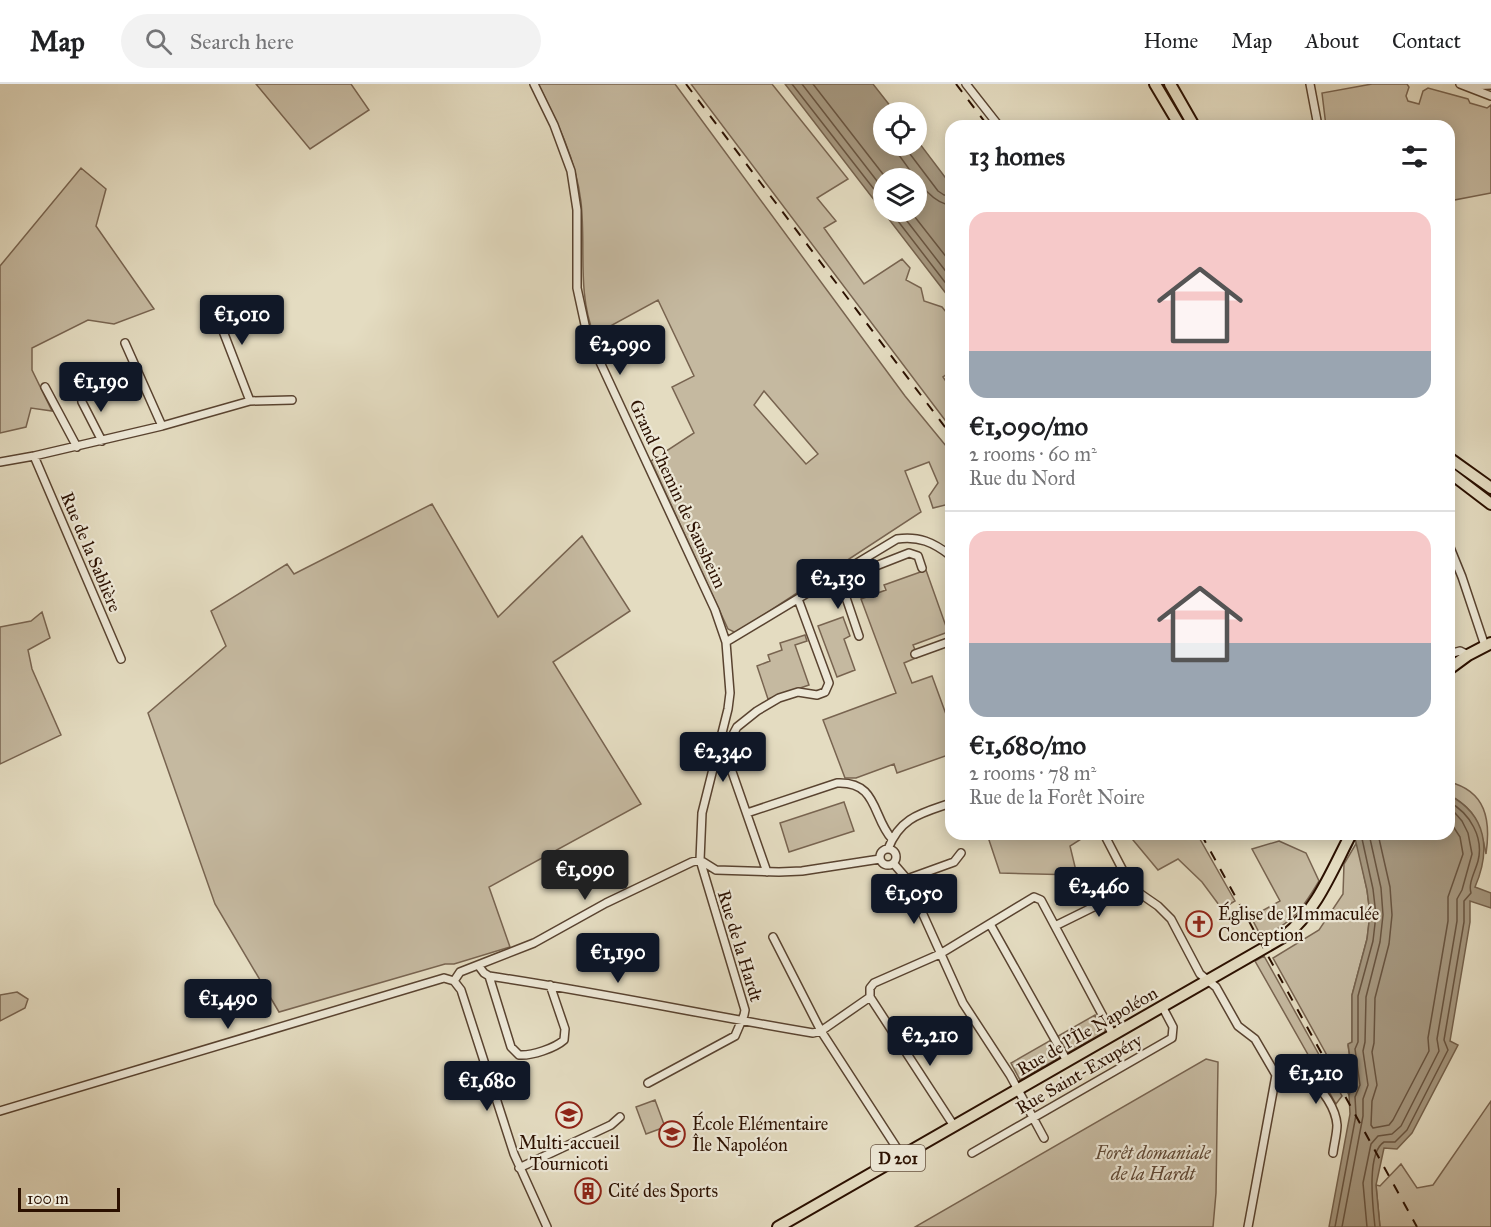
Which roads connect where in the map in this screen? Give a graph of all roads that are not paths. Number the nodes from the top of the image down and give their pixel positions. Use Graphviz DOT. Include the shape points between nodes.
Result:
graph roads {
  1 [pos="534,84"];
  2 [pos="966,84"];
  3 [pos="1155,84"];
  4 [pos="1170,84"];
  5 [pos="1310,84"];
  6 [pos="1464,85"];
  7 [pos="1491,85"];
  8 [pos="1491,96"];
  9 [pos="994,120"];
  10 [pos="1176,120"];
  11 [pos="1191,120"];
  12 [pos="1317,120"];
  13 [pos="211,300"];
  14 [pos="125,343"];
  15 [pos="45,387"];
  16 [pos="81,391"];
  17 [pos="291,400"];
  18 [pos="250,401"];
  19 [pos="162,426"];
  20 [pos="102,441"];
  21 [pos="77,447"];
  22 [pos="34,456"];
  23 [pos="0,462"];
  24 [pos="1455,462"];
  25 [pos="1455,477"];
  26 [pos="1491,488"];
  27 [pos="1491,504"];
  28 [pos="882,548"];
  29 [pos="945,552"];
  30 [pos="1455,560"];
  31 [pos="886,561"];
  32 [pos="922,568"];
  33 [pos="839,578"];
  34 [pos="798,599"];
  35 [pos="859,636"];
  36 [pos="726,642"];
  37 [pos="945,643"];
  38 [pos="1489,644"];
  39 [pos="1455,652"];
  40 [pos="915,654"];
  41 [pos="1468,655"];
  42 [pos="121,659"];
  43 [pos="1455,665"];
  44 [pos="945,805"];
  45 [pos="747,813"];
  46 [pos="892,839"];
  47 [pos="1107,840"];
  48 [pos="1349,840"];
  49 [pos="888,849"];
  50 [pos="961,853"];
  51 [pos="880,859"];
  52 [pos="699,861"];
  53 [pos="894,864"];
  54 [pos="716,870"];
  55 [pos="766,872"];
  56 [pos="907,879"];
  57 [pos="705,881"];
  58 [pos="1132,888"];
  59 [pos="990,924"];
  60 [pos="1055,926"];
  61 [pos="773,937"];
  62 [pos="940,954"];
  63 [pos="478,965"];
  64 [pos="489,976"];
  65 [pos="1208,980"];
  66 [pos="454,981"];
  67 [pos="550,985"];
  68 [pos="870,997"];
  69 [pos="1162,1006"];
  70 [pos="742,1020"];
  71 [pos="821,1031"];
  72 [pos="1113,1035"];
  73 [pos="1067,1061"];
  74 [pos="1276,1075"];
  75 [pos="648,1083"];
  76 [pos="1019,1089"];
  77 [pos="0,1111"];
  78 [pos="620,1117"];
  79 [pos="1034,1118"];
  80 [pos="954,1126"];
  81 [pos="1044,1138"];
  82 [pos="972,1153"];
  83 [pos="1333,1153"];
  84 [pos="902,1155"];
  85 [pos="519,1168"];
  86 [pos="547,1227"];
  87 [pos="778,1227"];
  88 [pos="1248,1227"];
  1 -- 36 [label="street, Grand Chemin de Sausheim" via="571,171 577,210 577,288 587,334 715,610"];
  2 -- 9 [label="street"];
  3 -- 10 [label="main road"];
  4 -- 11 [label="main road"];
  5 -- 12 [label="street"];
  6 -- 7 [label="street"];
  6 -- 8 [label="street"];
  13 -- 18 [label="street"];
  14 -- 19 [label="street"];
  15 -- 21 [label="street"];
  16 -- 20 [label="street" via="82,402"];
  17 -- 18 [label="street"];
  18 -- 19 [label="street"];
  19 -- 20 [label="street"];
  20 -- 21 [label="street"];
  21 -- 22 [label="street"];
  22 -- 23 [label="street"];
  22 -- 42 [label="street, Rue de la Sablière"];
  24 -- 26 [label="main road"];
  25 -- 27 [label="main road"];
  28 -- 29 [label="street" via="897,539 912,537"];
  28 -- 31 [label="street"];
  28 -- 33 [label="street"];
  30 -- 38 [label="street"];
  31 -- 32 [label="street" via="914,553"];
  31 -- 33 [label="street"];
  33 -- 34 [label="street"];
  33 -- 35 [label="street"];
  34 -- 36 [label="street"];
  34 -- 45 [label="street" via="828,688 817,696 798,692 779,698 734,730 729,742 730,766"];
  36 -- 52 [label="street, Rue de la Hardt" via="730,702 702,813"];
  37 -- 40 [label="street"];
  38 -- 41 [label="main road"];
  39 -- 41 [label="street"];
  41 -- 43 [label="main road"];
  44 -- 46 [label="street" via="909,818"];
  45 -- 46 [label="street" via="837,783 848,783 868,794"];
  45 -- 55 [label="street"];
  46 -- 49 [label="street"];
  47 -- 58 [label="street"];
  48 -- 65 [label="main road, Rue de l'Île Napoléon / D 201" via="1297,926"];
  49 -- 51 [label="street" via="882,851"];
  49 -- 53 [label="street" via="896,854"];
  50 -- 56 [label="street" via="954,862"];
  51 -- 53 [label="street" via="885,865"];
  51 -- 55 [label="street" via="802,871"];
  52 -- 54 [label="street"];
  52 -- 57 [label="street, Rue de la Hardt"];
  52 -- 63 [label="street" via="617,898 524,948"];
  53 -- 56 [label="street"];
  54 -- 55 [label="street"];
  54 -- 57 [label="street, Rue de la Hardt"];
  56 -- 62 [label="street"];
  57 -- 70 [label="street, Rue de la Hardt" via="745,1010"];
  58 -- 60 [label="street"];
  58 -- 65 [label="street" via="1171,918 1200,974"];
  59 -- 60 [label="street" via="1034,897 1041,900"];
  59 -- 62 [label="street"];
  59 -- 73 [label="street"];
  60 -- 72 [label="street"];
  61 -- 71 [label="street"];
  62 -- 68 [label="street" via="874,982"];
  62 -- 76 [label="street" via="963,1003"];
  63 -- 64 [label="street"];
  63 -- 66 [label="street" via="460,972"];
  64 -- 67 [label="street"];
  64 -- 67 [label="street" via="511,1047 519,1055 564,1040 565,1029"];
  65 -- 69 [label="main road, Rue de l'Île Napoléon / D 201"];
  65 -- 74 [label="street" via="1238,1026 1255,1039"];
  66 -- 77 [label="street" via="444,978"];
  66 -- 85 [label="street" via="462,990"];
  67 -- 70 [label="street"];
  68 -- 71 [label="street"];
  68 -- 80 [label="street"];
  69 -- 72 [label="main road, Rue de l'Île Napoléon / D 201"];
  69 -- 79 [label="street, Rue Saint-Exupéry" via="1173,1027 1172,1038"];
  70 -- 71 [label="street" via="813,1033"];
  70 -- 75 [label="street" via="735,1036"];
  71 -- 84 [label="street"];
  72 -- 73 [label="main road, Rue de l'Île Napoléon / D 201"];
  73 -- 76 [label="main road, Rue de l'Île Napoléon / D 201"];
  74 -- 83 [label="street" via="1318,1087 1336,1117"];
  74 -- 88 [label="street"];
  76 -- 79 [label="street"];
  76 -- 80 [label="main road, Rue de l'Île Napoléon / D 201"];
  78 -- 85 [label="street" via="611,1125"];
  79 -- 81 [label="street"];
  79 -- 82 [label="street, Rue Saint-Exupéry"];
  80 -- 84 [label="main road, Rue de l'Île Napoléon / D 201"];
  84 -- 87 [label="main road, Rue de l'Île Napoléon / D 201"];
  85 -- 86 [label="street"];
}
